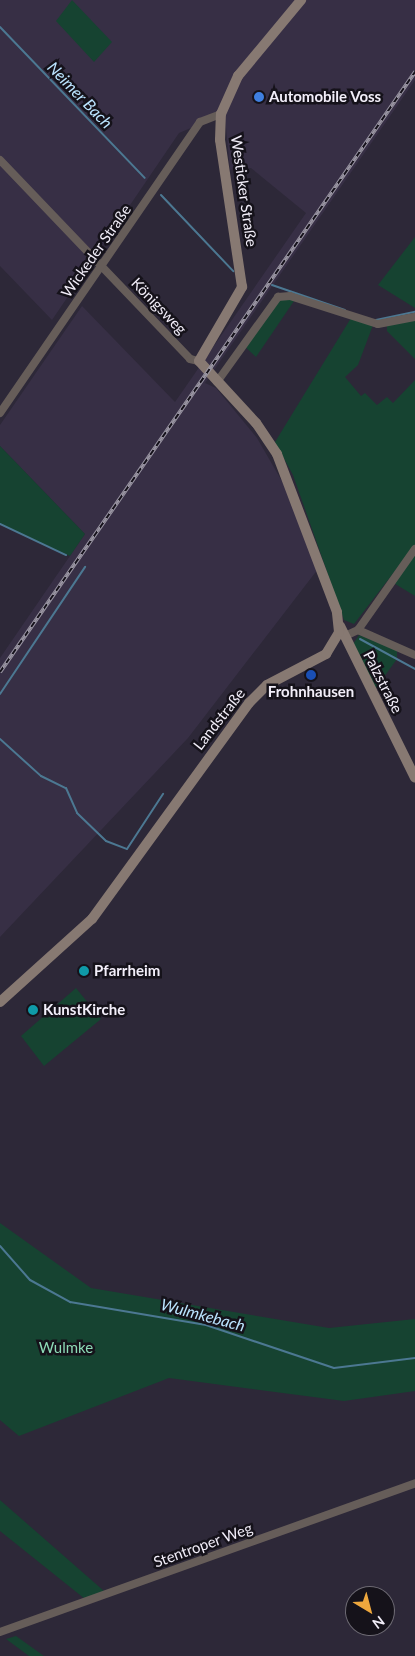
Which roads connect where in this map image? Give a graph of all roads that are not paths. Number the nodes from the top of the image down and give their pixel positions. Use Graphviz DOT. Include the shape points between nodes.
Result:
graph roads {
  1 [pos="301,0"];
  2 [pos="221,114"];
  3 [pos="0,160"];
  4 [pos="102,266"];
  5 [pos="415,317"];
  6 [pos="202,365"];
  7 [pos="217,382"];
  8 [pos="0,413"];
  9 [pos="415,549"];
  10 [pos="340,626"];
  11 [pos="358,630"];
  12 [pos="345,636"];
  13 [pos="330,650"];
  14 [pos="415,655"];
  15 [pos="354,656"];
  16 [pos="415,778"];
  17 [pos="0,1002"];
  18 [pos="415,1483"];
  19 [pos="0,1632"];
  1 -- 2 [label="main road, Westicker Straße" via="238,76"];
  2 -- 4 [label="street, Wickeder Straße" via="200,122"];
  2 -- 6 [label="main road, Westicker Straße" via="220,140 242,287"];
  3 -- 4 [label="street, Königsweg"];
  4 -- 6 [label="street, Königsweg" via="190,359"];
  4 -- 8 [label="street, Wickeder Straße"];
  5 -- 7 [label="street" via="378,324 290,296 278,297"];
  6 -- 7 [label="main road"];
  7 -- 10 [label="main road" via="256,423 282,462"];
  9 -- 11 [label="street"];
  10 -- 12 [label="main road, Palzstraße"];
  10 -- 13 [label="main road"];
  11 -- 12 [label="street"];
  11 -- 14 [label="street"];
  12 -- 15 [label="main road, Palzstraße"];
  13 -- 15 [label="main road"];
  13 -- 17 [label="main road, Landstraße" via="267,685 249,703 92,919"];
  15 -- 16 [label="main road, Palzstraße"];
  18 -- 19 [label="street, Stentroper Weg"];
}
